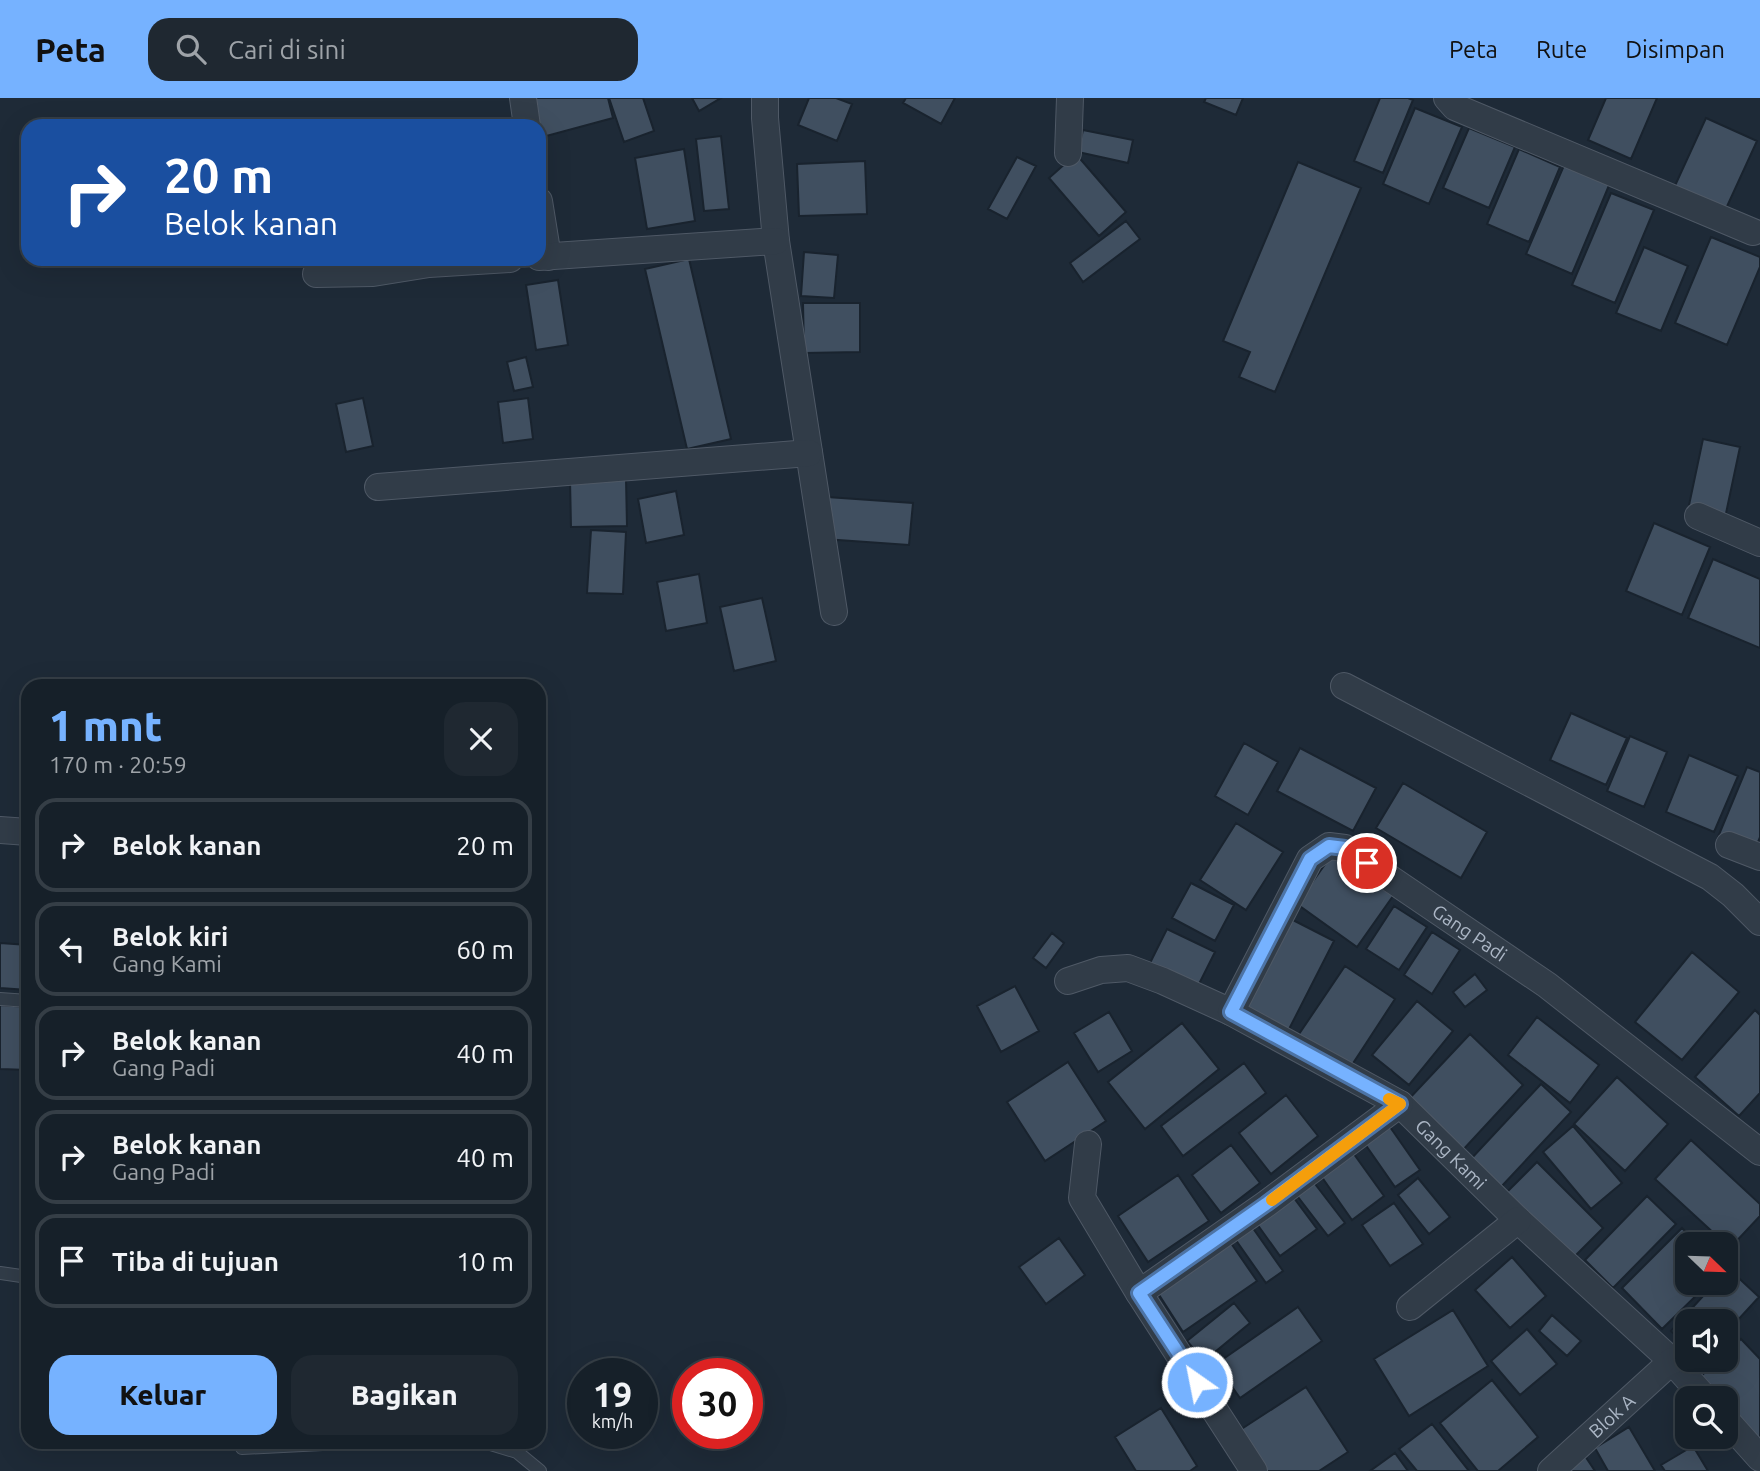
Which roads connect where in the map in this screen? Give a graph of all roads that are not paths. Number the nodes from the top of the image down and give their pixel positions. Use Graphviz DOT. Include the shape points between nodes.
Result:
graph roads {
  1 [pos="523,98"];
  2 [pos="765,98"];
  3 [pos="1070,98"];
  4 [pos="1447,98"];
  5 [pos="526,119"];
  6 [pos="1068,153"];
  7 [pos="1753,232"];
  8 [pos="776,241"];
  9 [pos="546,257"];
  10 [pos="417,266"];
  11 [pos="316,274"];
  12 [pos="809,453"];
  13 [pos="378,486"];
  14 [pos="1698,516"];
  15 [pos="1760,543"];
  16 [pos="834,612"];
  17 [pos="1344,687"];
  18 [pos="0,830"];
  19 [pos="21,832"];
  20 [pos="1729,845"];
  21 [pos="1760,857"];
  22 [pos="1760,922"];
  23 [pos="1068,981"];
  24 [pos="0,999"];
  25 [pos="21,1000"];
  26 [pos="1231,1012"];
  27 [pos="1400,1104"];
  28 [pos="1088,1144"];
  29 [pos="1760,1152"];
  30 [pos="1518,1220"];
  31 [pos="0,1273"];
  32 [pos="21,1276"];
  33 [pos="1139,1293"];
  34 [pos="1410,1307"];
  35 [pos="1672,1361"];
  36 [pos="1694,1386"];
  37 [pos="1738,1433"];
  38 [pos="507,1449"];
  39 [pos="1760,1458"];
  40 [pos="540,1471"];
  41 [pos="1254,1471"];
  42 [pos="1551,1471"];
  1 -- 5 [label="street"];
  2 -- 8 [label="street"];
  3 -- 6 [label="street"];
  4 -- 7 [label="street" via="1455,107"];
  8 -- 9 [label="street"];
  8 -- 12 [label="street"];
  10 -- 11 [label="street" via="373,273"];
  12 -- 13 [label="street"];
  12 -- 16 [label="street"];
  14 -- 15 [label="street"];
  17 -- 22 [label="street" via="1710,877"];
  18 -- 19 [label="street"];
  20 -- 21 [label="street"];
  23 -- 26 [label="street, Gang Kami" via="1101,970 1128,968"];
  24 -- 25 [label="lane"];
  26 -- 27 [label="street, Gang Kami"];
  26 -- 29 [label="street, Gang Padi" via="1310,859 1329,846 1345,848 1548,985"];
  27 -- 30 [label="street, Gang Kami"];
  27 -- 33 [label="street"];
  28 -- 33 [label="street" via="1082,1198"];
  30 -- 34 [label="street"];
  30 -- 35 [label="street, Gang Kami"];
  31 -- 32 [label="lane"];
  33 -- 41 [label="street"];
  35 -- 36 [label="street, Gang Kami"];
  35 -- 42 [label="street, Blok A"];
  37 -- 39 [label="street"];
  38 -- 40 [label="lane"];
}
